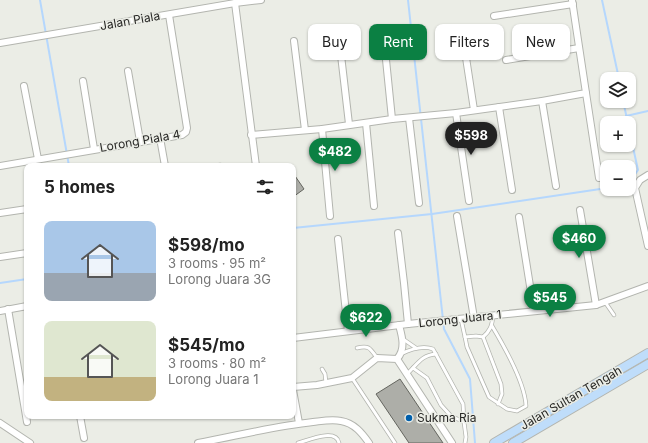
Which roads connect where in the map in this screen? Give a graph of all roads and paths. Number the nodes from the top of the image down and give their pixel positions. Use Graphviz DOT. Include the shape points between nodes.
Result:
graph roads {
  1 [pos="261,0"];
  2 [pos="572,2"];
  3 [pos="235,3"];
  4 [pos="169,15"];
  5 [pos="494,16"];
  6 [pos="294,41"];
  7 [pos="0,43"];
  8 [pos="579,48"];
  9 [pos="342,60"];
  10 [pos="386,60"];
  11 [pos="466,60"];
  12 [pos="506,60"];
  13 [pos="128,71"];
  14 [pos="82,81"];
  15 [pos="24,86"];
  16 [pos="586,93"];
  17 [pos="542,101"];
  18 [pos="499,107"];
  19 [pos="474,110"];
  20 [pos="456,113"];
  21 [pos="409,118"];
  22 [pos="392,119"];
  23 [pos="366,123"];
  24 [pos="349,124"];
  25 [pos="322,129"];
  26 [pos="305,130"];
  27 [pos="251,135"];
  28 [pos="160,138"];
  29 [pos="140,141"];
  30 [pos="94,149"];
  31 [pos="38,159"];
  32 [pos="164,163"];
  33 [pos="256,163"];
  34 [pos="0,166"];
  35 [pos="648,175"];
  36 [pos="599,178"];
  37 [pos="556,186"];
  38 [pos="512,190"];
  39 [pos="468,201"];
  40 [pos="419,203"];
  41 [pos="374,206"];
  42 [pos="24,209"];
  43 [pos="580,210"];
  44 [pos="0,213"];
  45 [pos="330,216"];
  46 [pos="457,216"];
  47 [pos="519,217"];
  48 [pos="398,233"];
  49 [pos="338,238"];
  50 [pos="648,246"];
  51 [pos="24,253"];
  52 [pos="0,257"];
  53 [pos="648,286"];
  54 [pos="605,302"];
  55 [pos="596,305"];
  56 [pos="24,306"];
  57 [pos="8,309"];
  58 [pos="534,310"];
  59 [pos="0,311"];
  60 [pos="614,315"];
  61 [pos="493,316"];
  62 [pos="474,318"];
  63 [pos="461,319"];
  64 [pos="408,324"];
  65 [pos="399,325"];
  66 [pos="492,326"];
  67 [pos="348,331"];
  68 [pos="465,337"];
  69 [pos="483,337"];
  70 [pos="296,338"];
  71 [pos="403,339"];
  72 [pos="357,348"];
  73 [pos="416,348"];
  74 [pos="436,354"];
  75 [pos="648,354"];
  76 [pos="399,357"];
  77 [pos="377,358"];
  78 [pos="648,364"];
  79 [pos="413,368"];
  80 [pos="322,370"];
  81 [pos="407,374"];
  82 [pos="352,378"];
  83 [pos="327,384"];
  84 [pos="296,389"];
  85 [pos="24,404"];
  86 [pos="498,404"];
  87 [pos="296,406"];
  88 [pos="26,419"];
  89 [pos="81,419"];
  90 [pos="27,422"];
  91 [pos="464,422"];
  92 [pos="0,423"];
  93 [pos="299,423"];
  94 [pos="84,438"];
  95 [pos="229,440"];
  96 [pos="30,443"];
  97 [pos="198,443"];
  98 [pos="298,443"];
  99 [pos="339,443"];
  100 [pos="369,443"];
  101 [pos="395,443"];
  102 [pos="451,443"];
  103 [pos="464,443"];
  104 [pos="494,443"];
  105 [pos="513,443"];
  1 -- 3 [label="street, Jalan Piala"];
  2 -- 5 [label="street"];
  2 -- 8 [label="street"];
  3 -- 4 [label="street, Jalan Piala"];
  3 -- 27 [label="street"];
  4 -- 7 [label="street, Jalan Piala"];
  4 -- 28 [label="street, Lorong Piala 4" via="187,128 182,135"];
  6 -- 26 [label="street"];
  8 -- 12 [label="street"];
  8 -- 16 [label="street"];
  9 -- 24 [label="street"];
  10 -- 22 [label="street"];
  11 -- 19 [label="street"];
  13 -- 29 [label="street"];
  14 -- 30 [label="street"];
  15 -- 31 [label="street"];
  16 -- 17 [label="street"];
  16 -- 36 [label="street"];
  17 -- 18 [label="street"];
  17 -- 37 [label="street"];
  18 -- 19 [label="street"];
  18 -- 38 [label="street"];
  19 -- 20 [label="street"];
  20 -- 21 [label="street"];
  20 -- 39 [label="street"];
  21 -- 22 [label="street"];
  21 -- 40 [label="street"];
  22 -- 23 [label="street"];
  23 -- 24 [label="street"];
  23 -- 41 [label="street"];
  24 -- 25 [label="street"];
  25 -- 26 [label="street"];
  25 -- 45 [label="street"];
  26 -- 27 [label="street"];
  27 -- 33 [label="street"];
  28 -- 29 [label="street, Lorong Piala 4"];
  28 -- 32 [label="street"];
  29 -- 30 [label="street, Lorong Piala 4"];
  30 -- 31 [label="street, Lorong Piala 4"];
  31 -- 34 [label="street, Lorong Piala 4"];
  35 -- 50 [label="street" via="640,180 635,188"];
  42 -- 44 [label="street"];
  43 -- 55 [label="street"];
  46 -- 62 [label="street"];
  47 -- 58 [label="street"];
  48 -- 64 [label="street"];
  49 -- 67 [label="street"];
  51 -- 52 [label="street"];
  53 -- 54 [label="street, Lorong Juara 1"];
  54 -- 55 [label="street, Lorong Juara 1"];
  54 -- 60 [label="lane"];
  55 -- 58 [label="street, Lorong Juara 1"];
  56 -- 57 [label="street"];
  57 -- 59 [label="street"];
  57 -- 85 [label="street"];
  58 -- 61 [label="street, Lorong Juara 1"];
  61 -- 62 [label="street, Lorong Juara 1"];
  61 -- 66 [label="lane"];
  62 -- 63 [label="street, Lorong Juara 1"];
  63 -- 64 [label="street, Lorong Juara 1"];
  63 -- 68 [label="lane"];
  64 -- 65 [label="street, Lorong Juara 1"];
  65 -- 67 [label="street, Lorong Juara 1"];
  65 -- 71 [label="street"];
  66 -- 69 [label="lane"];
  66 -- 86 [label="lane" via="517,374 526,406 517,410 507,409"];
  67 -- 70 [label="street, Lorong Juara 1"];
  68 -- 69 [label="lane"];
  68 -- 86 [label="lane" via="489,397"];
  69 -- 86 [label="lane" via="501,384 502,394"];
  71 -- 73 [label="lane"];
  71 -- 76 [label="street"];
  72 -- 77 [label="lane" via="371,348"];
  73 -- 74 [label="lane" via="432,348"];
  73 -- 76 [label="lane"];
  74 -- 79 [label="lane" via="422,358"];
  74 -- 91 [label="lane" via="463,404"];
  75 -- 104 [label="main road, Jalan Sultan Tengah"];
  76 -- 77 [label="street"];
  76 -- 81 [label="street"];
  77 -- 82 [label="street"];
  78 -- 105 [label="main road, Jalan Sultan Tengah"];
  79 -- 81 [label="lane"];
  79 -- 91 [label="lane" via="427,378 441,404 451,416"];
  80 -- 83 [label="lane"];
  81 -- 102 [label="street"];
  82 -- 83 [label="street"];
  82 -- 101 [label="lane"];
  83 -- 84 [label="street"];
  87 -- 93 [label="street"];
  88 -- 90 [label="street"];
  89 -- 94 [label="street"];
  91 -- 103 [label="lane"];
  92 -- 96 [label="street"];
  93 -- 95 [label="street"];
  93 -- 100 [label="street" via="332,420 350,423"];
  95 -- 97 [label="street"];
  98 -- 99 [label="lane" via="328,435 335,436"];
}
